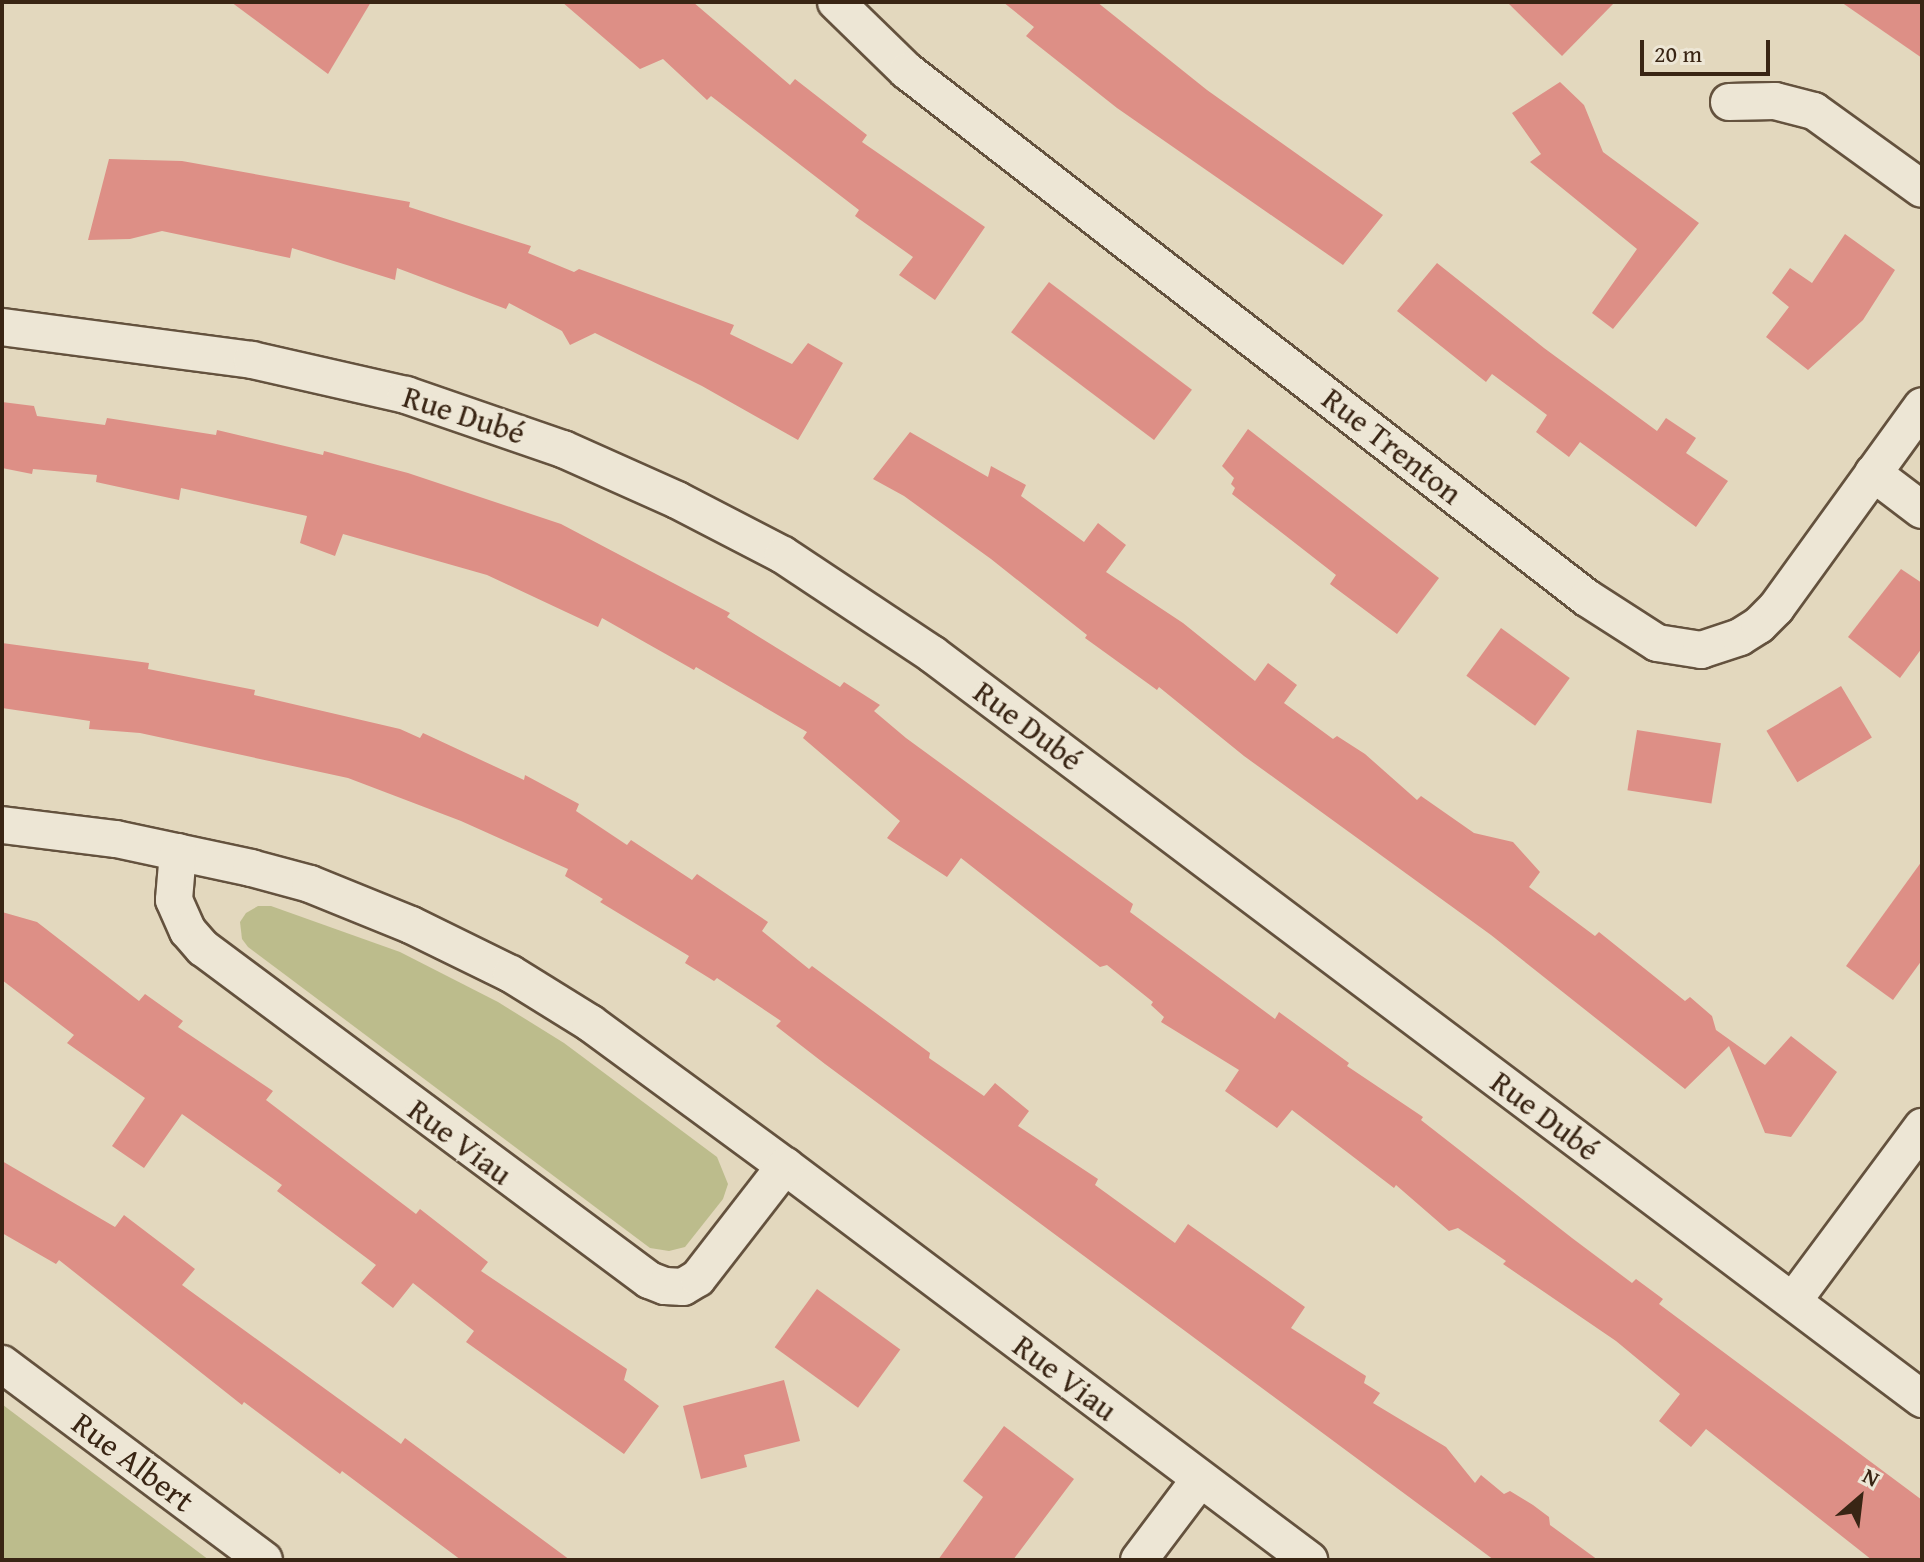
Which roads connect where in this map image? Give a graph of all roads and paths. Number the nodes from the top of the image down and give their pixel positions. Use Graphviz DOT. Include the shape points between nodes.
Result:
graph roads {
  1 [pos="836,2"];
  2 [pos="1729,102"];
  3 [pos="1922,189"];
  4 [pos="2,327"];
  5 [pos="1922,406"];
  6 [pos="1873,473"];
  7 [pos="1922,510"];
  8 [pos="2,825"];
  9 [pos="178,852"];
  10 [pos="1922,1127"];
  11 [pos="785,1166"];
  12 [pos="1793,1301"];
  13 [pos="2,1364"];
  14 [pos="1922,1399"];
  15 [pos="1200,1479"];
  16 [pos="264,1560"];
  17 [pos="1139,1560"];
  18 [pos="1309,1560"];
  1 -- 6 [label="street, Rue Trenton" via="907,71 1587,598 1657,643 1701,650 1759,625"];
  2 -- 3 [label="street" via="1775,101 1814,111"];
  4 -- 12 [label="street, Rue Dubé" via="222,355 406,395 563,449 758,541 932,654"];
  5 -- 6 [label="street, Rue Trenton"];
  6 -- 7 [label="street"];
  8 -- 9 [label="street, Rue Viau"];
  9 -- 11 [label="street, Rue Viau" via="310,884 511,974 590,1023"];
  9 -- 11 [label="street, Rue Viau" via="174,900 188,931 203,948 649,1280 683,1287 698,1278"];
  10 -- 12 [label="street"];
  11 -- 15 [label="street, Rue Viau"];
  12 -- 14 [label="street, Rue Dubé"];
  13 -- 16 [label="street, Rue Albert"];
  15 -- 17 [label="street"];
  15 -- 18 [label="street, Rue Viau"];
}
